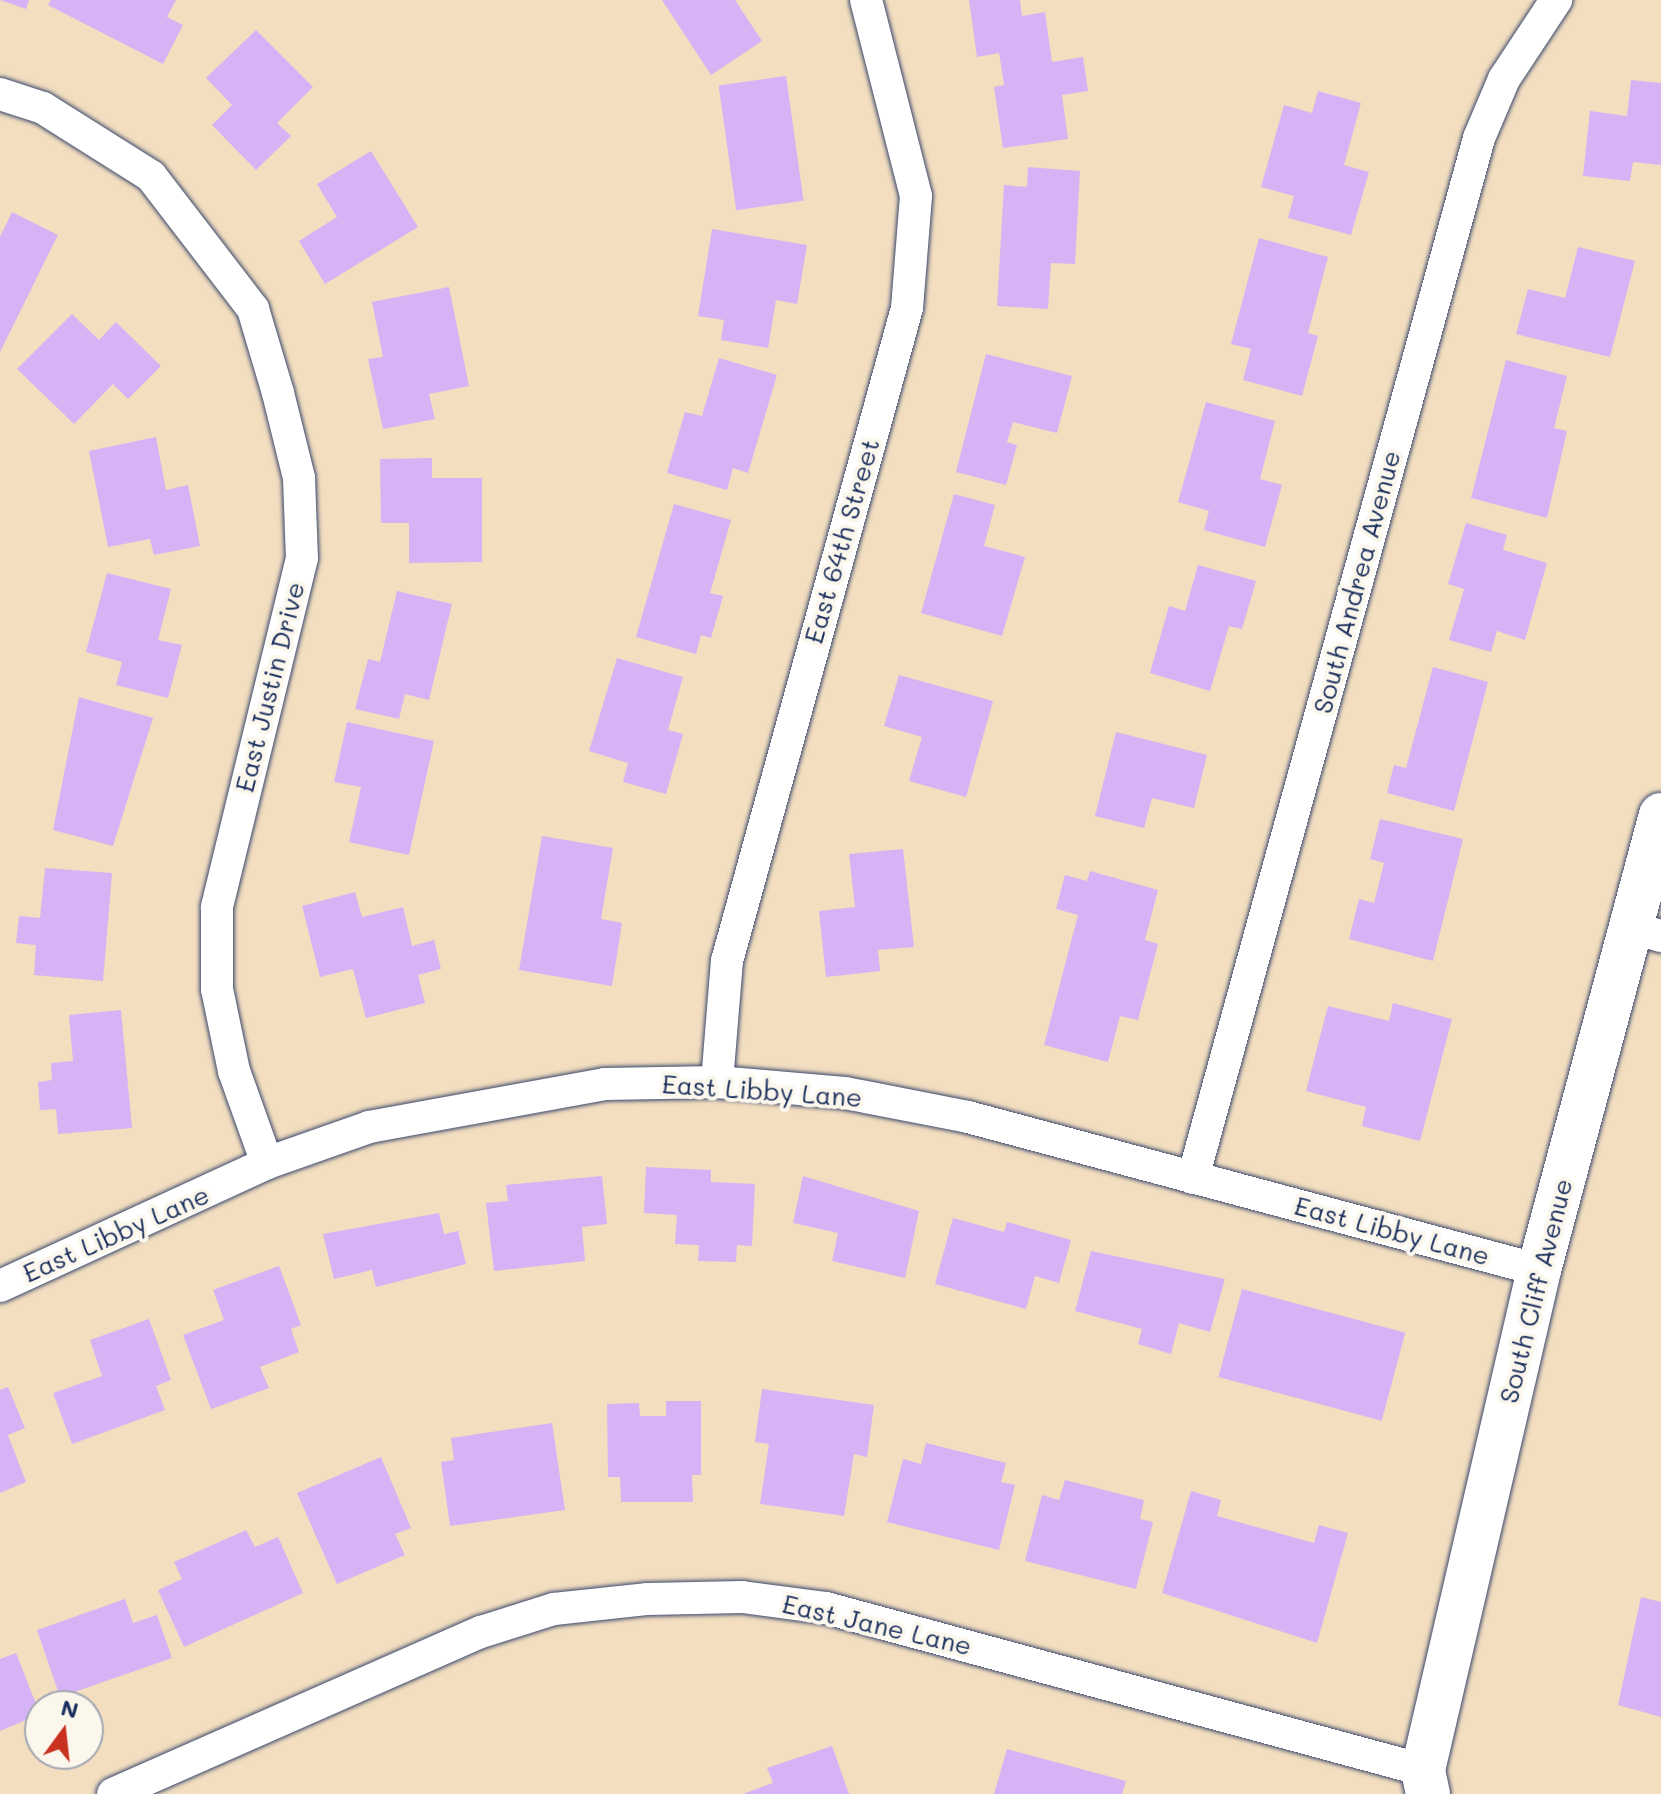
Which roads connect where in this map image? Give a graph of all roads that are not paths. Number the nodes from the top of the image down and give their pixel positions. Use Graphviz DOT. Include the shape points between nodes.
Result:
graph roads {
  1 [pos="866,0"];
  2 [pos="1556,0"];
  3 [pos="0,94"];
  4 [pos="1661,815"];
  5 [pos="1646,931"];
  6 [pos="717,1082"];
  7 [pos="267,1163"];
  8 [pos="1193,1178"];
  9 [pos="1539,1270"];
  10 [pos="0,1286"];
  11 [pos="1418,1786"];
  12 [pos="113,1794"];
  1 -- 6 [label="street, East 64th Street" via="916,196 907,308 727,961"];
  2 -- 8 [label="street, South Andrea Avenue" via="1504,79 1479,138"];
  3 -- 7 [label="street, East Justin Drive" via="43,108 151,176 253,309 282,407 299,478 302,558 217,908 217,989 234,1071"];
  4 -- 5 [label="main road, South Cliff Avenue"];
  5 -- 9 [label="main road, South Cliff Avenue"];
  6 -- 7 [label="street, East Libby Lane" via="605,1084 497,1100 369,1127"];
  6 -- 8 [label="street, East Libby Lane" via="845,1093 968,1117"];
  7 -- 10 [label="street, East Libby Lane"];
  8 -- 9 [label="street, East Libby Lane"];
  9 -- 11 [label="main road, South Cliff Avenue"];
  11 -- 12 [label="street, East Jane Lane" via="826,1608 679,1598 554,1609 481,1632"];
}
